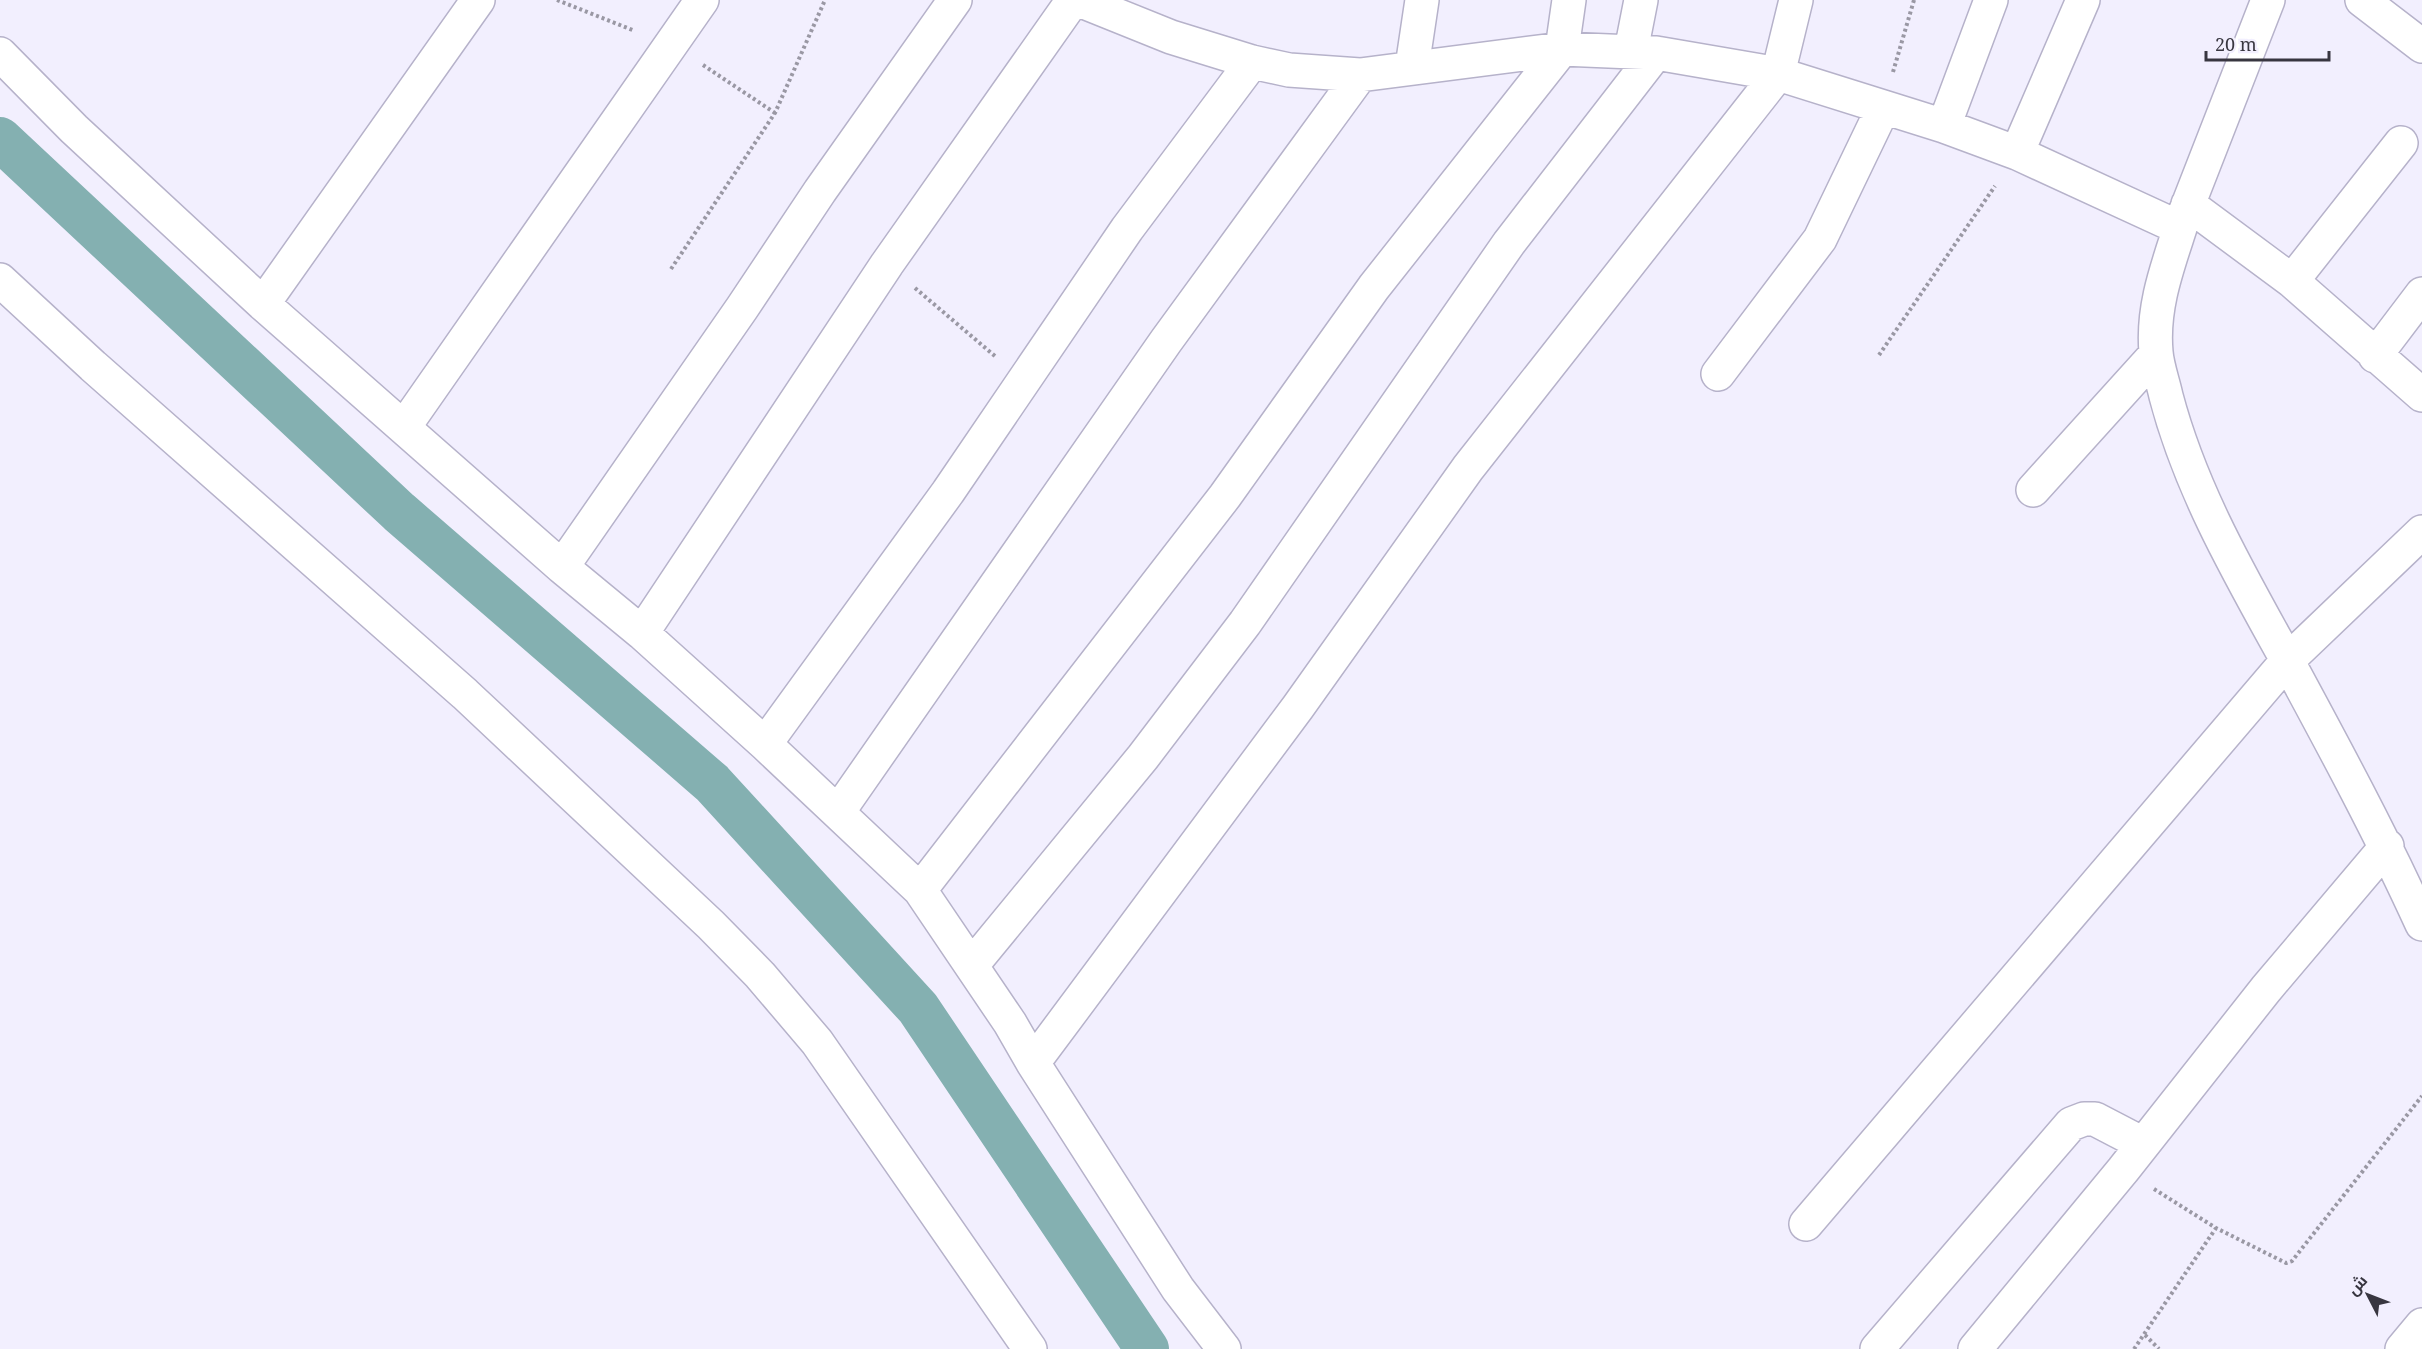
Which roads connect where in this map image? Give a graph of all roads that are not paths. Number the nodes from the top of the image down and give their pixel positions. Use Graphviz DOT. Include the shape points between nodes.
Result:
graph roads {
  1 [pos="478,0"];
  2 [pos="702,0"];
  3 [pos="955,0"];
  4 [pos="1073,0"];
  5 [pos="1079,0"];
  6 [pos="1422,0"];
  7 [pos="1569,0"];
  8 [pos="1641,0"];
  9 [pos="1796,0"];
  10 [pos="1991,0"];
  11 [pos="2083,0"];
  12 [pos="2268,0"];
  13 [pos="2362,0"];
  14 [pos="2422,46"];
  15 [pos="1562,49"];
  16 [pos="1644,52"];
  17 [pos="0,54"];
  18 [pos="1252,62"];
  19 [pos="1412,67"];
  20 [pos="1779,74"];
  21 [pos="1360,75"];
  22 [pos="1883,108"];
  23 [pos="1944,126"];
  24 [pos="2401,143"];
  25 [pos="2017,153"];
  26 [pos="2184,216"];
  27 [pos="0,280"];
  28 [pos="2292,281"];
  29 [pos="2422,294"];
  30 [pos="263,304"];
  31 [pos="2156,354"];
  32 [pos="2375,356"];
  33 [pos="1718,374"];
  34 [pos="2422,395"];
  35 [pos="404,427"];
  36 [pos="2033,490"];
  37 [pos="2422,532"];
  38 [pos="562,567"];
  39 [pos="642,633"];
  40 [pos="2287,661"];
  41 [pos="765,744"];
  42 [pos="838,812"];
  43 [pos="2387,846"];
  44 [pos="920,890"];
  45 [pos="2422,924"];
  46 [pos="972,965"];
  47 [pos="1033,1063"];
  48 [pos="2143,1144"];
  49 [pos="1806,1224"];
  50 [pos="2422,1325"];
  51 [pos="1030,1349"];
  52 [pos="1224,1349"];
  53 [pos="1877,1349"];
  54 [pos="1975,1349"];
  55 [pos="2402,1349"];
  1 -- 30 [label="street"];
  2 -- 35 [label="street"];
  3 -- 38 [label="street"];
  4 -- 39 [label="street" via="887,264"];
  5 -- 18 [label="street" via="1171,37"];
  6 -- 19 [label="street"];
  7 -- 15 [label="street"];
  8 -- 16 [label="street"];
  9 -- 20 [label="street"];
  10 -- 23 [label="street"];
  11 -- 25 [label="street"];
  12 -- 26 [label="street"];
  13 -- 14 [label="street"];
  15 -- 16 [label="street"];
  15 -- 19 [label="street"];
  15 -- 44 [label="street" via="1374,287 1225,496"];
  16 -- 20 [label="street"];
  16 -- 46 [label="street" via="1245,623 1143,757"];
  17 -- 30 [label="street" via="74,129"];
  18 -- 21 [label="street" via="1289,70"];
  18 -- 41 [label="street" via="1127,229 948,492"];
  19 -- 21 [label="street"];
  20 -- 22 [label="street"];
  20 -- 47 [label="street" via="1468,468 1298,707"];
  21 -- 42 [label="street" via="1166,341"];
  22 -- 23 [label="street"];
  22 -- 33 [label="street" via="1820,239"];
  23 -- 25 [label="street"];
  24 -- 28 [label="street"];
  25 -- 26 [label="street"];
  26 -- 28 [label="street"];
  26 -- 31 [label="street" via="2162,284"];
  27 -- 51 [label="street" via="465,694 760,975 817,1042"];
  28 -- 32 [label="street"];
  29 -- 32 [label="street"];
  30 -- 35 [label="street"];
  31 -- 36 [label="street"];
  31 -- 40 [label="street" via="2172,417 2219,535"];
  32 -- 34 [label="street"];
  35 -- 38 [label="street"];
  37 -- 40 [label="street"];
  38 -- 39 [label="street"];
  39 -- 41 [label="street"];
  40 -- 43 [label="street"];
  40 -- 49 [label="street"];
  41 -- 42 [label="street"];
  42 -- 44 [label="street"];
  43 -- 45 [label="street"];
  43 -- 48 [label="street" via="2266,989"];
  44 -- 46 [label="street"];
  46 -- 47 [label="street"];
  47 -- 52 [label="street" via="1178,1289"];
  48 -- 53 [label="street" via="2095,1119 2072,1124"];
  48 -- 54 [label="street"];
  50 -- 55 [label="street"];
}
